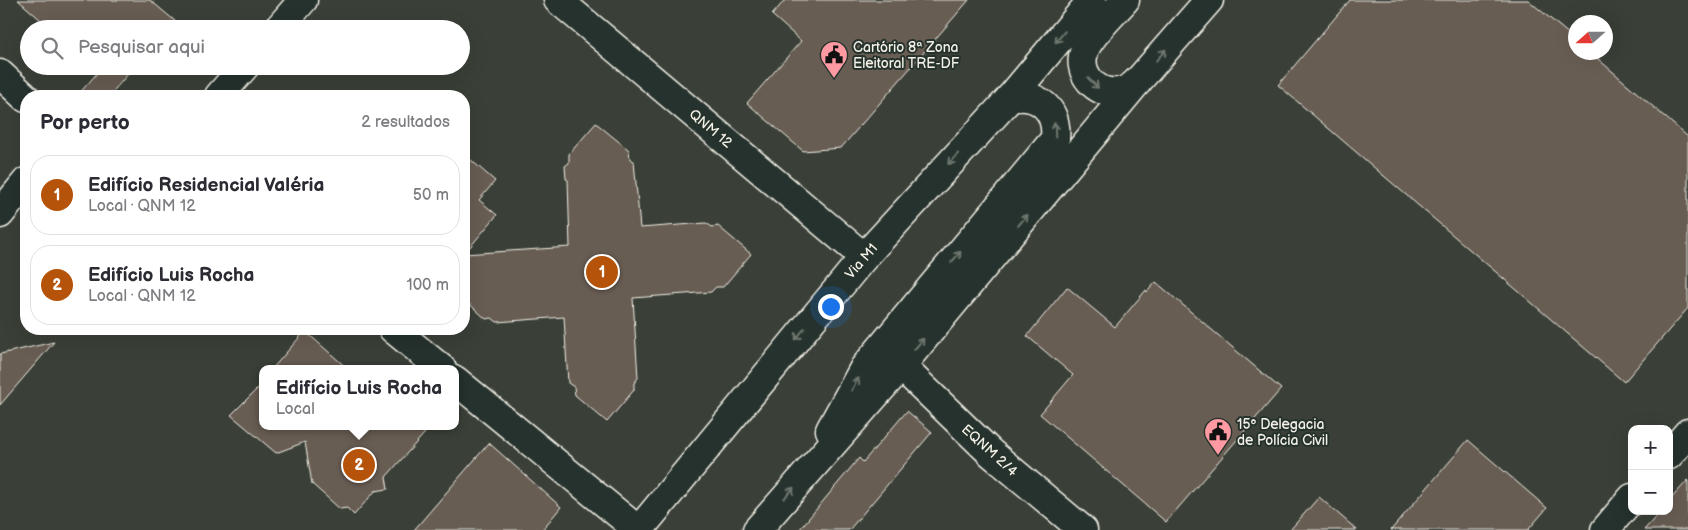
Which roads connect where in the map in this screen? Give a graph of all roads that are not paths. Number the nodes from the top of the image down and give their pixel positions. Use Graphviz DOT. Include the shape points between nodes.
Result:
graph roads {
  1 [pos="303,0"];
  2 [pos="558,0"];
  3 [pos="1092,0"];
  4 [pos="1125,0"];
  5 [pos="1209,0"];
  6 [pos="286,20"];
  7 [pos="0,74"];
  8 [pos="238,75"];
  9 [pos="1138,81"];
  10 [pos="224,90"];
  11 [pos="20,92"];
  12 [pos="1010,98"];
  13 [pos="20,189"];
  14 [pos="0,214"];
  15 [pos="864,257"];
  16 [pos="400,335"];
  17 [pos="437,365"];
  18 [pos="901,366"];
  19 [pos="459,383"];
  20 [pos="1688,433"];
  21 [pos="1673,450"];
  22 [pos="702,455"];
  23 [pos="806,472"];
  24 [pos="1628,503"];
  25 [pos="639,530"];
  26 [pos="662,530"];
  27 [pos="757,530"];
  28 [pos="1083,530"];
  29 [pos="1604,530"];
  1 -- 6 [label="main road"];
  2 -- 15 [label="main road, QNM 12"];
  3 -- 12 [label="main road, Via M1, one-way"];
  4 -- 9 [label="main road, one-way" via="1088,43 1082,61 1083,70 1097,88 1108,92 1129,89"];
  9 -- 5 [label="main road, one-way"];
  7 -- 11 [label="main road"];
  8 -- 10 [label="main road"];
  18 -- 9 [label="main road, one-way"];
  12 -- 15 [label="main road, Via M1, one-way"];
  23 -- 12 [label="main road, one-way" via="864,368 1055,140 1055,123 1046,107 1029,97"];
  13 -- 14 [label="main road"];
  15 -- 22 [label="main road, Via M1, one-way"];
  16 -- 17 [label="main road"];
  18 -- 23 [label="main road"];
  18 -- 28 [label="main road, EQNM 2/4" via="992,453"];
  19 -- 25 [label="main road"];
  20 -- 21 [label="main road"];
  22 -- 25 [label="main road, Via M1"];
  22 -- 26 [label="main road"];
  27 -- 23 [label="main road, one-way"];
  24 -- 29 [label="main road"];
}
